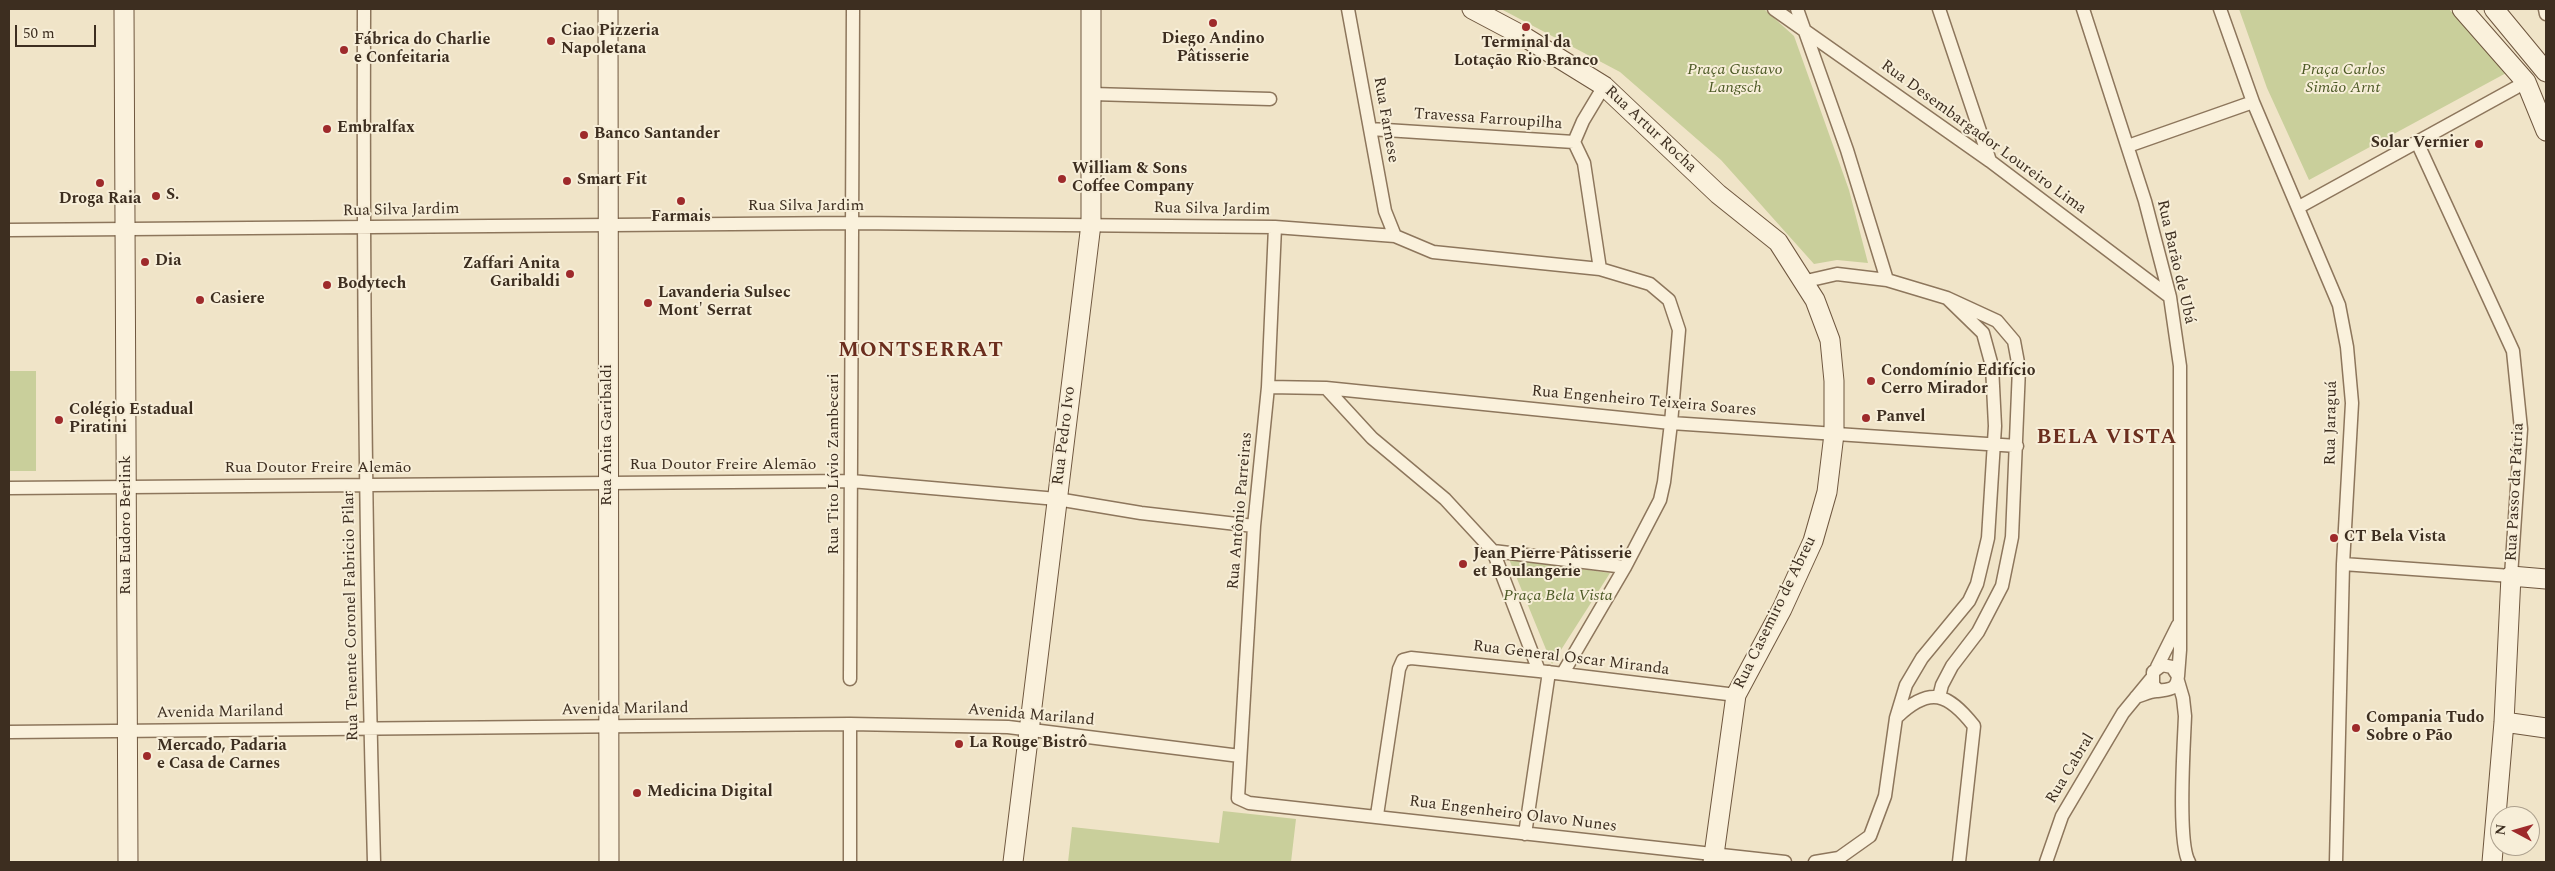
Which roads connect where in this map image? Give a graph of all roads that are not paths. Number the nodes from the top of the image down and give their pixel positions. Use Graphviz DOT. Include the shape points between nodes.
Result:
graph roads {
  1 [pos="124,9"];
  2 [pos="364,9"];
  3 [pos="608,9"];
  4 [pos="854,9"];
  5 [pos="1090,9"];
  6 [pos="1348,9"];
  7 [pos="1472,9"];
  8 [pos="1774,9"];
  9 [pos="1797,9"];
  10 [pos="1939,9"];
  11 [pos="2084,9"];
  12 [pos="2220,9"];
  13 [pos="2462,9"];
  14 [pos="2494,9"];
  15 [pos="2545,9"];
  16 [pos="2546,14"];
  17 [pos="1805,30"];
  18 [pos="2546,72"];
  19 [pos="2546,77"];
  20 [pos="2526,82"];
  21 [pos="1604,86"];
  22 [pos="1092,94"];
  23 [pos="1270,99"];
  24 [pos="2253,102"];
  25 [pos="1370,129"];
  26 [pos="2546,131"];
  27 [pos="1574,142"];
  28 [pos="2417,142"];
  29 [pos="2128,146"];
  30 [pos="1990,161"];
  31 [pos="2299,207"];
  32 [pos="852,223"];
  33 [pos="1091,224"];
  34 [pos="608,225"];
  35 [pos="363,227"];
  36 [pos="1275,227"];
  37 [pos="9,230"];
  38 [pos="125,230"];
  39 [pos="1395,236"];
  40 [pos="1600,268"];
  41 [pos="1887,280"];
  42 [pos="1802,282"];
  43 [pos="2170,297"];
  44 [pos="1947,298"];
  45 [pos="1268,387"];
  46 [pos="1326,388"];
  47 [pos="1670,423"];
  48 [pos="1834,434"];
  49 [pos="1993,444"];
  50 [pos="2017,446"];
  51 [pos="851,481"];
  52 [pos="608,483"];
  53 [pos="366,485"];
  54 [pos="127,487"];
  55 [pos="9,488"];
  56 [pos="1057,499"];
  57 [pos="1254,526"];
  58 [pos="1493,551"];
  59 [pos="2343,564"];
  60 [pos="1625,567"];
  61 [pos="2511,576"];
  62 [pos="2546,578"];
  63 [pos="2179,622"];
  64 [pos="1544,671"];
  65 [pos="2154,673"];
  66 [pos="1563,674"];
  67 [pos="850,679"];
  68 [pos="2178,679"];
  69 [pos="2161,691"];
  70 [pos="1736,695"];
  71 [pos="1940,697"];
  72 [pos="2134,698"];
  73 [pos="2185,716"];
  74 [pos="1896,718"];
  75 [pos="2504,722"];
  76 [pos="850,724"];
  77 [pos="608,726"];
  78 [pos="370,728"];
  79 [pos="2546,728"];
  80 [pos="1029,729"];
  81 [pos="129,731"];
  82 [pos="9,732"];
  83 [pos="1240,756"];
  84 [pos="1238,798"];
  85 [pos="1377,815"];
  86 [pos="1525,834"];
  87 [pos="1714,858"];
  88 [pos="128,862"];
  89 [pos="374,862"];
  90 [pos="609,862"];
  91 [pos="850,862"];
  92 [pos="1013,862"];
  93 [pos="1785,862"];
  94 [pos="1815,862"];
  95 [pos="1959,862"];
  96 [pos="2046,862"];
  97 [pos="2189,862"];
  98 [pos="2336,862"];
  99 [pos="2492,862"];
  1 -- 38 [label="street, Rua Eudoro Berlink"];
  2 -- 35 [label="street, Rua Tenente Coronel Fabricio Pilar"];
  3 -- 34 [label="street, Rua Anita Garibaldi"];
  4 -- 32 [label="street, Rua Tito Lívio Zambecari"];
  5 -- 22 [label="street, Rua Pedro Ivo"];
  6 -- 25 [label="street, Rua Farnese"];
  7 -- 21 [label="street, Rua Artur Rocha"];
  8 -- 17 [label="street, Rua Desembargador Loureiro Lima"];
  9 -- 17 [label="street"];
  10 -- 30 [label="street"];
  11 -- 29 [label="street, Rua Barão de Ubá"];
  12 -- 24 [label="street, Rua Jaraguá"];
  13 -- 20 [label="street"];
  14 -- 18 [label="street"];
  15 -- 16 [label="street"];
  17 -- 30 [label="street, Rua Desembargador Loureiro Lima"];
  17 -- 41 [label="street" via="1847,150"];
  19 -- 20 [label="street"];
  20 -- 26 [label="street"];
  20 -- 28 [label="street"];
  21 -- 27 [label="street"];
  21 -- 42 [label="street, Rua Artur Rocha" via="1718,194 1778,242"];
  22 -- 23 [label="street"];
  22 -- 33 [label="street, Rua Pedro Ivo"];
  24 -- 29 [label="street"];
  24 -- 31 [label="street, Rua Jaraguá"];
  25 -- 27 [label="street, Travessa Farroupilha"];
  25 -- 39 [label="street, Rua Farnese" via="1385,211"];
  27 -- 40 [label="street" via="1584,164"];
  28 -- 31 [label="street"];
  28 -- 61 [label="street, Rua Passo da Pátria" via="2512,352 2521,429"];
  29 -- 43 [label="street, Rua Barão de Ubá"];
  30 -- 43 [label="street, Rua Desembargador Loureiro Lima"];
  31 -- 59 [label="street, Rua Jaraguá" via="2339,305 2347,347 2352,403"];
  32 -- 33 [label="street, Rua Silva Jardim"];
  32 -- 34 [label="street, Rua Silva Jardim"];
  32 -- 51 [label="street, Rua Tito Lívio Zambecari"];
  33 -- 36 [label="street, Rua Silva Jardim"];
  33 -- 56 [label="street, Rua Pedro Ivo"];
  34 -- 35 [label="street, Rua Silva Jardim"];
  34 -- 52 [label="street, Rua Anita Garibaldi"];
  35 -- 38 [label="street, Rua Silva Jardim"];
  35 -- 53 [label="street, Rua Tenente Coronel Fabricio Pilar"];
  36 -- 39 [label="street, Rua Silva Jardim"];
  36 -- 45 [label="street, Rua Antônio Parreiras"];
  37 -- 38 [label="street, Rua Silva Jardim"];
  38 -- 54 [label="street, Rua Eudoro Berlink"];
  39 -- 40 [label="street, Rua Silva Jardim" via="1434,252"];
  40 -- 47 [label="street, Rua Silva Jardim" via="1650,284 1669,300 1679,330"];
  41 -- 42 [label="street" via="1837,274"];
  41 -- 44 [label="street"];
  42 -- 48 [label="street, Rua Casemiro de Abreu" via="1815,300 1830,340"];
  43 -- 63 [label="street, Rua Barão de Ubá" via="2180,366"];
  44 -- 49 [label="street" via="1983,333 1992,366"];
  44 -- 50 [label="street" via="1997,320 2014,340 2019,368"];
  45 -- 46 [label="street, Rua Engenheiro Teixeira Soares"];
  45 -- 57 [label="street, Rua Antônio Parreiras"];
  46 -- 47 [label="street, Rua Engenheiro Teixeira Soares"];
  46 -- 58 [label="street" via="1372,438 1445,500"];
  47 -- 48 [label="street, Rua Engenheiro Teixeira Soares"];
  47 -- 60 [label="street, Rua Silva Jardim" via="1660,500"];
  48 -- 49 [label="street, Rua Engenheiro Teixeira Soares"];
  48 -- 70 [label="street, Rua Casemiro de Abreu" via="1827,492 1813,541 1782,609"];
  49 -- 50 [label="street, Rua Engenheiro Teixeira Soares"];
  49 -- 74 [label="street" via="1988,538 1977,584 1969,601 1922,658 1906,685"];
  50 -- 71 [label="street" via="2012,537 2002,586 1978,632 1949,672"];
  51 -- 52 [label="street, Rua Doutor Freire Alemão"];
  51 -- 56 [label="street, Rua Doutor Freire Alemão"];
  51 -- 67 [label="street, Rua Tito Lívio Zambecari"];
  52 -- 53 [label="street, Rua Doutor Freire Alemão"];
  52 -- 77 [label="street, Rua Anita Garibaldi"];
  53 -- 54 [label="street, Rua Doutor Freire Alemão"];
  53 -- 78 [label="street, Rua Tenente Coronel Fabricio Pilar"];
  54 -- 55 [label="street, Rua Doutor Freire Alemão"];
  54 -- 81 [label="street, Rua Eudoro Berlink"];
  56 -- 57 [label="street, Rua Doutor Freire Alemão"];
  56 -- 80 [label="street, Rua Pedro Ivo"];
  57 -- 83 [label="street, Rua Antônio Parreiras"];
  58 -- 60 [label="street"];
  58 -- 64 [label="street"];
  59 -- 61 [label="street"];
  59 -- 98 [label="street, Rua Jaraguá"];
  60 -- 66 [label="street, Rua Silva Jardim"];
  61 -- 62 [label="street"];
  61 -- 75 [label="street, Rua Passo da Pátria"];
  63 -- 65 [label="street, Rua Barão de Ubá"];
  63 -- 68 [label="street, Rua Barão de Ubá"];
  64 -- 66 [label="street, Rua General Oscar Miranda"];
  64 -- 85 [label="street, Rua General Oscar Miranda" via="1411,658 1403,660"];
  64 -- 86 [label="street"];
  65 -- 68 [label="street" via="2167,665 2176,671"];
  65 -- 69 [label="street"];
  65 -- 72 [label="street, Rua Cabral"];
  66 -- 70 [label="street, Rua General Oscar Miranda"];
  68 -- 69 [label="street" via="2170,690"];
  68 -- 73 [label="street, Rua Barão de Ubá"];
  69 -- 72 [label="street"];
  69 -- 73 [label="street"];
  70 -- 87 [label="street, Rua Casemiro de Abreu"];
  71 -- 74 [label="street" via="1924,697"];
  71 -- 95 [label="street" via="1960,708 1974,726"];
  72 -- 96 [label="street, Rua Cabral" via="2062,816"];
  73 -- 97 [label="street, Rua Barão de Ubá" via="2183,830 2185,856"];
  74 -- 94 [label="street" via="1885,796 1870,836 1839,858"];
  75 -- 79 [label="street"];
  75 -- 99 [label="street, Rua Passo da Pátria"];
  76 -- 77 [label="street, Avenida Mariland"];
  76 -- 80 [label="street, Avenida Mariland"];
  76 -- 91 [label="street"];
  77 -- 78 [label="street, Avenida Mariland"];
  77 -- 90 [label="street, Rua Anita Garibaldi"];
  78 -- 81 [label="street, Avenida Mariland"];
  78 -- 89 [label="street, Rua Tenente Coronel Fabricio Pilar"];
  80 -- 83 [label="street, Avenida Mariland"];
  80 -- 92 [label="street, Rua Pedro Ivo"];
  81 -- 82 [label="street, Avenida Mariland"];
  81 -- 88 [label="street, Rua Eudoro Berlink"];
  83 -- 84 [label="street, Rua Antônio Parreiras"];
  84 -- 85 [label="street, Rua Engenheiro Olavo Nunes" via="1249,803"];
  85 -- 86 [label="street, Rua Engenheiro Olavo Nunes"];
  86 -- 87 [label="street, Rua Engenheiro Olavo Nunes"];
  87 -- 93 [label="street, Rua Engenheiro Olavo Nunes"];
}
